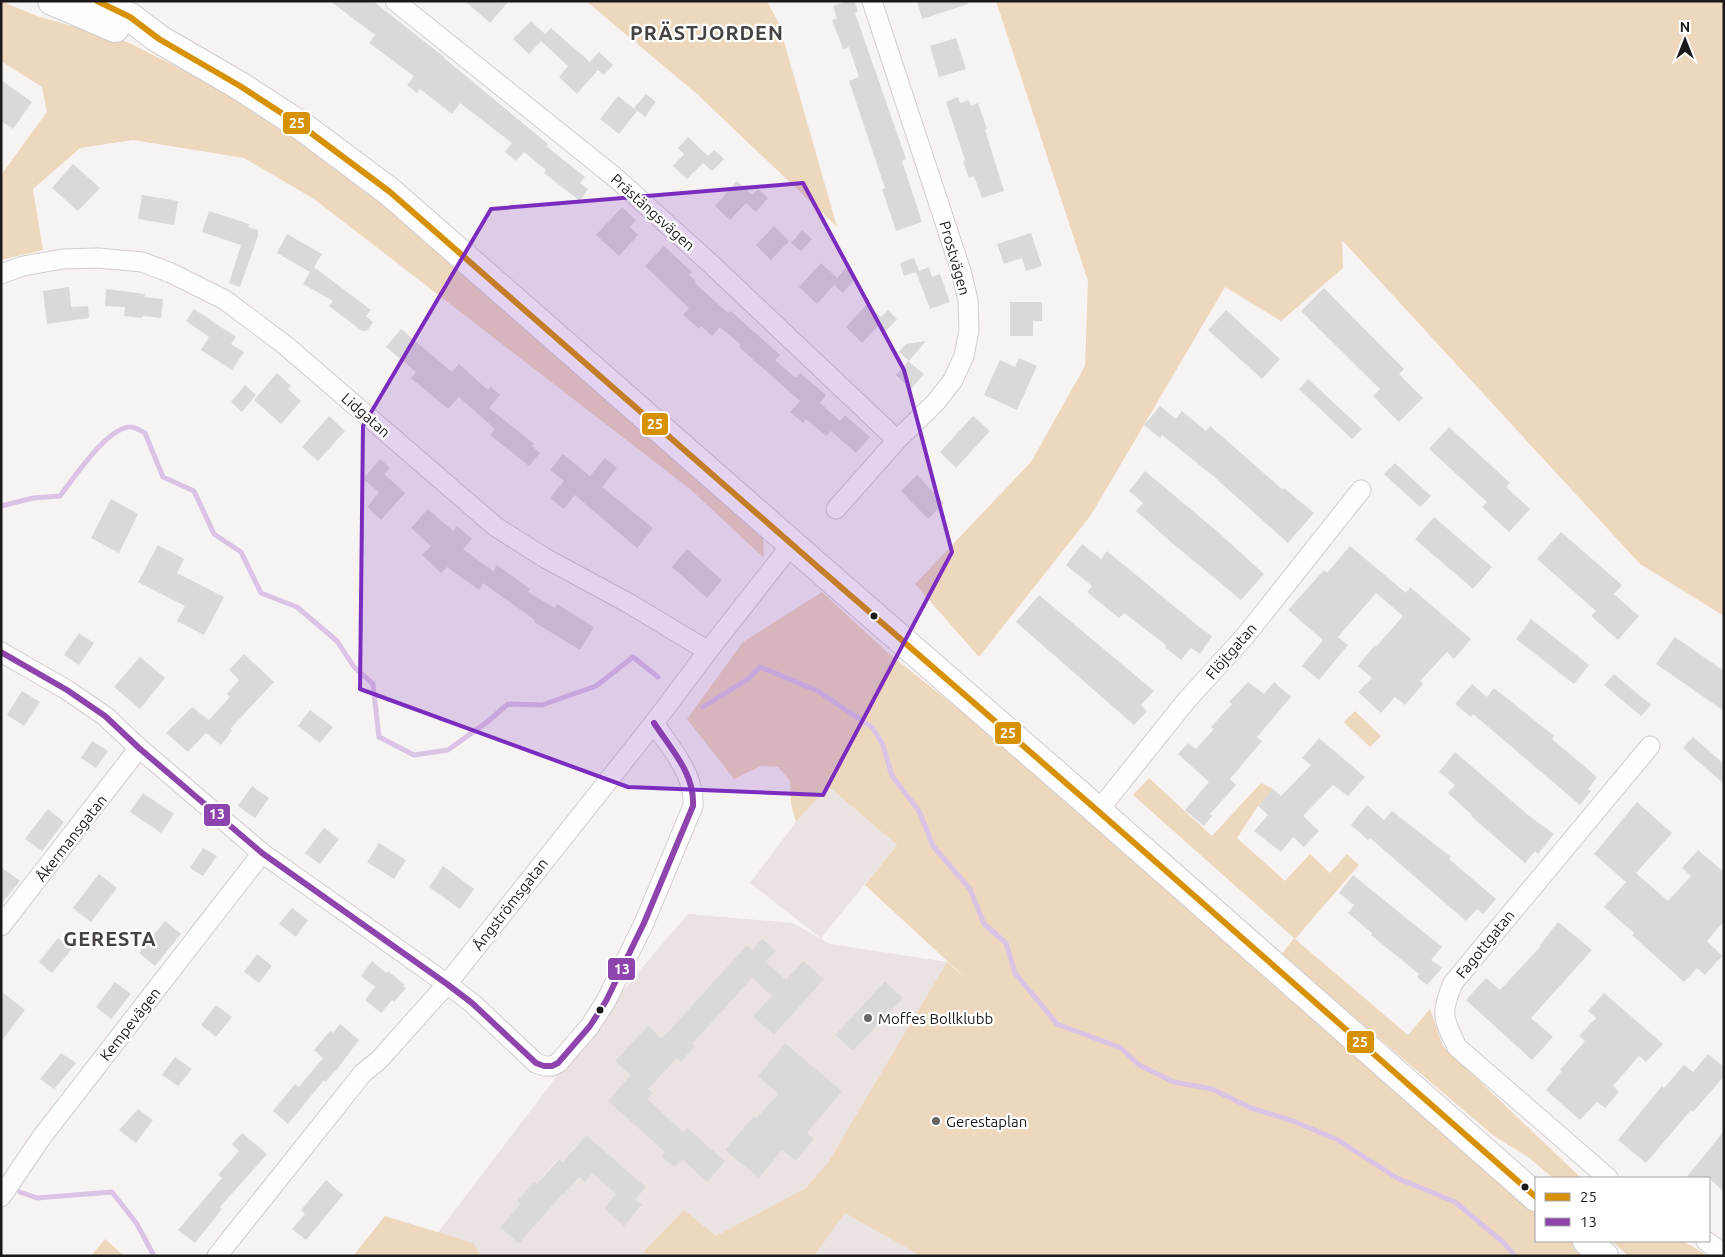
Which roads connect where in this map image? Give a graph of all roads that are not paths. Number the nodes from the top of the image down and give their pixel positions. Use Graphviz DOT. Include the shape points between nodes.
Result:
graph roads {
  1 [pos="52,1"];
  2 [pos="97,1"];
  3 [pos="395,1"];
  4 [pos="872,1"];
  5 [pos="159,39"];
  6 [pos="1,274"];
  7 [pos="897,440"];
  8 [pos="1361,490"];
  9 [pos="836,509"];
  10 [pos="792,544"];
  11 [pos="708,651"];
  12 [pos="1,652"];
  13 [pos="654,723"];
  14 [pos="1650,746"];
  15 [pos="139,748"];
  16 [pos="1098,810"];
  17 [pos="262,852"];
  18 [pos="1,926"];
  19 [pos="447,984"];
  20 [pos="1607,1177"];
  21 [pos="1535,1196"];
  22 [pos="1,1197"];
  23 [pos="1587,1242"];
  24 [pos="1707,1242"];
  25 [pos="1723,1255"];
  26 [pos="217,1256"];
  27 [pos="1604,1256"];
  1 -- 5 [label="main road" via="124,31"];
  2 -- 5 [label="main road" via="130,17"];
  3 -- 7 [label="street, Prästängsvägen" via="617,179"];
  4 -- 7 [label="street, Prostvägen" via="968,300 969,330 964,356 953,380 936,402"];
  5 -- 10 [label="main road" via="303,127 390,192"];
  6 -- 11 [label="street, Lidgatan" via="64,259 142,262 171,272 225,300 285,345 496,526 545,558"];
  7 -- 9 [label="street, Prostvägen"];
  8 -- 16 [label="street, Flöjtgatan" via="1246,635 1186,701"];
  10 -- 11 [label="street, Ångströmsgatan"];
  10 -- 16 [label="main road"];
  11 -- 13 [label="street, Ångströmsgatan"];
  12 -- 15 [label="street" via="105,716"];
  13 -- 19 [label="street, Ångströmsgatan"];
  13 -- 19 [label="street" via="688,774 694,793 692,806 644,923 606,1001 590,1026 558,1063 544,1066 536,1063"];
  14 -- 20 [label="street, Fagottgatan" via="1453,983 1446,1002 1445,1020 1457,1047"];
  15 -- 17 [label="street"];
  15 -- 18 [label="street, Åkermansgatan"];
  16 -- 21 [label="main road"];
  17 -- 19 [label="street"];
  17 -- 22 [label="street, Kempevägen" via="41,1138"];
  19 -- 26 [label="street, Ångströmsgatan" via="379,1060 363,1073"];
  23 -- 27 [label="main road"];
  24 -- 25 [label="street"];
}
